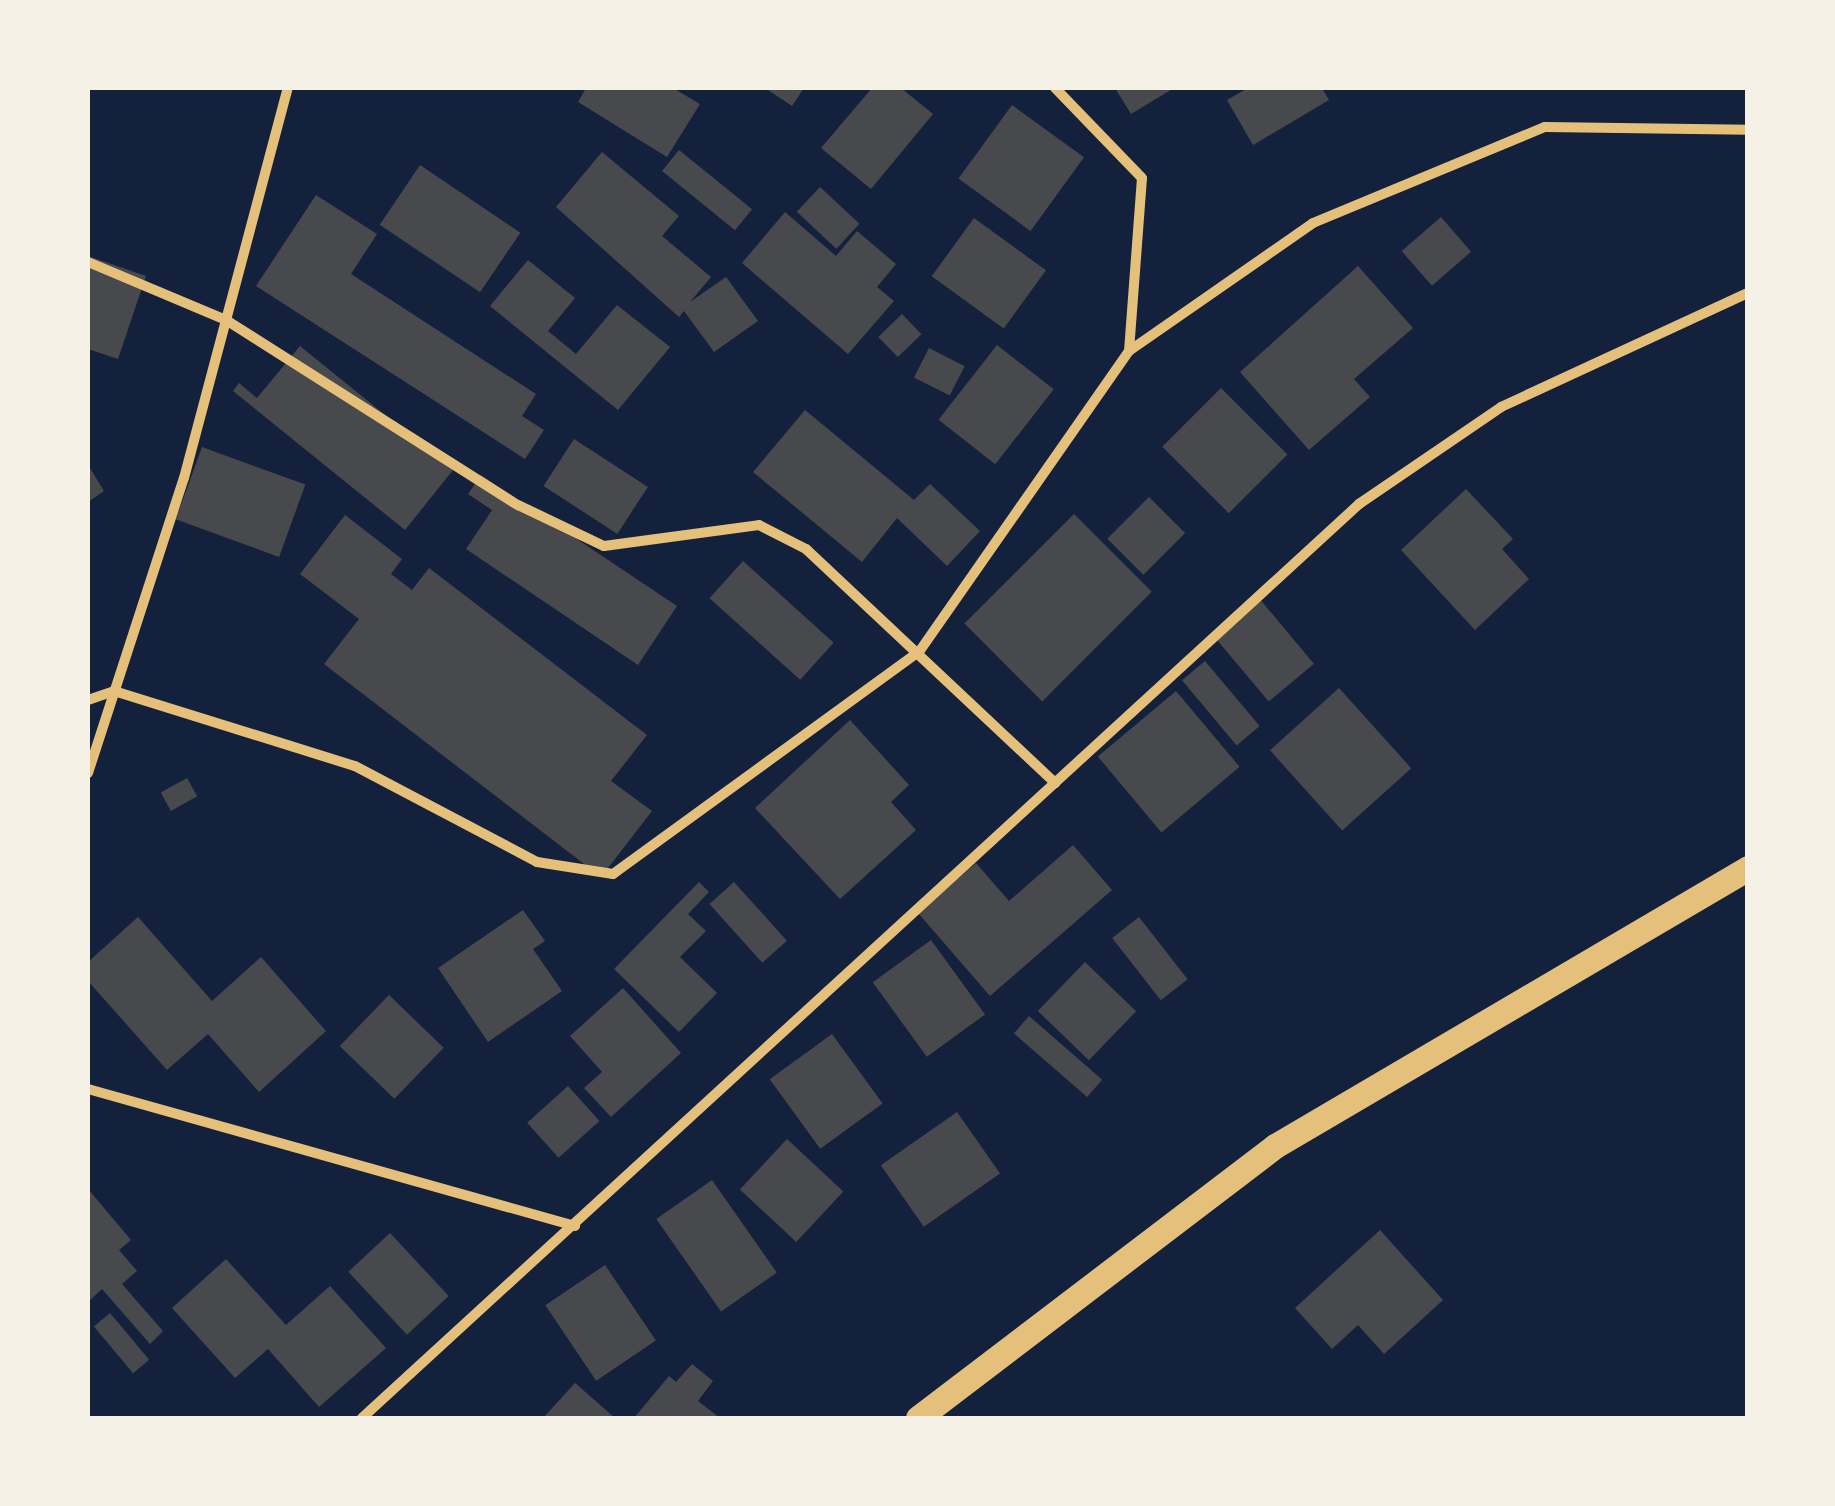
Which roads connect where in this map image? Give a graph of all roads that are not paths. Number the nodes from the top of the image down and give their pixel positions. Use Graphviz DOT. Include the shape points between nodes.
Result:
graph roads {
  1 [pos="288,88"];
  2 [pos="1056,88"];
  3 [pos="1748,130"];
  4 [pos="88,262"];
  5 [pos="1748,293"];
  6 [pos="226,320"];
  7 [pos="1129,351"];
  8 [pos="920,652"];
  9 [pos="114,691"];
  10 [pos="88,700"];
  11 [pos="88,773"];
  12 [pos="1056,783"];
  13 [pos="1748,868"];
  14 [pos="88,1089"];
  15 [pos="575,1226"];
  16 [pos="362,1418"];
  17 [pos="918,1418"];
  1 -- 6 [label="street"];
  2 -- 7 [label="street" via="1142,178"];
  3 -- 7 [label="street" via="1545,127 1313,224"];
  4 -- 6 [label="street"];
  5 -- 12 [label="street" via="1501,407 1359,504"];
  6 -- 8 [label="street" via="518,505 604,546 758,526 806,549"];
  6 -- 9 [label="street"];
  7 -- 8 [label="street"];
  8 -- 9 [label="street" via="613,874 537,862 356,766"];
  8 -- 12 [label="street"];
  9 -- 10 [label="street"];
  9 -- 11 [label="street"];
  12 -- 15 [label="street"];
  13 -- 17 [label="main road" via="1275,1146"];
  14 -- 15 [label="street"];
  15 -- 16 [label="street"];
}
